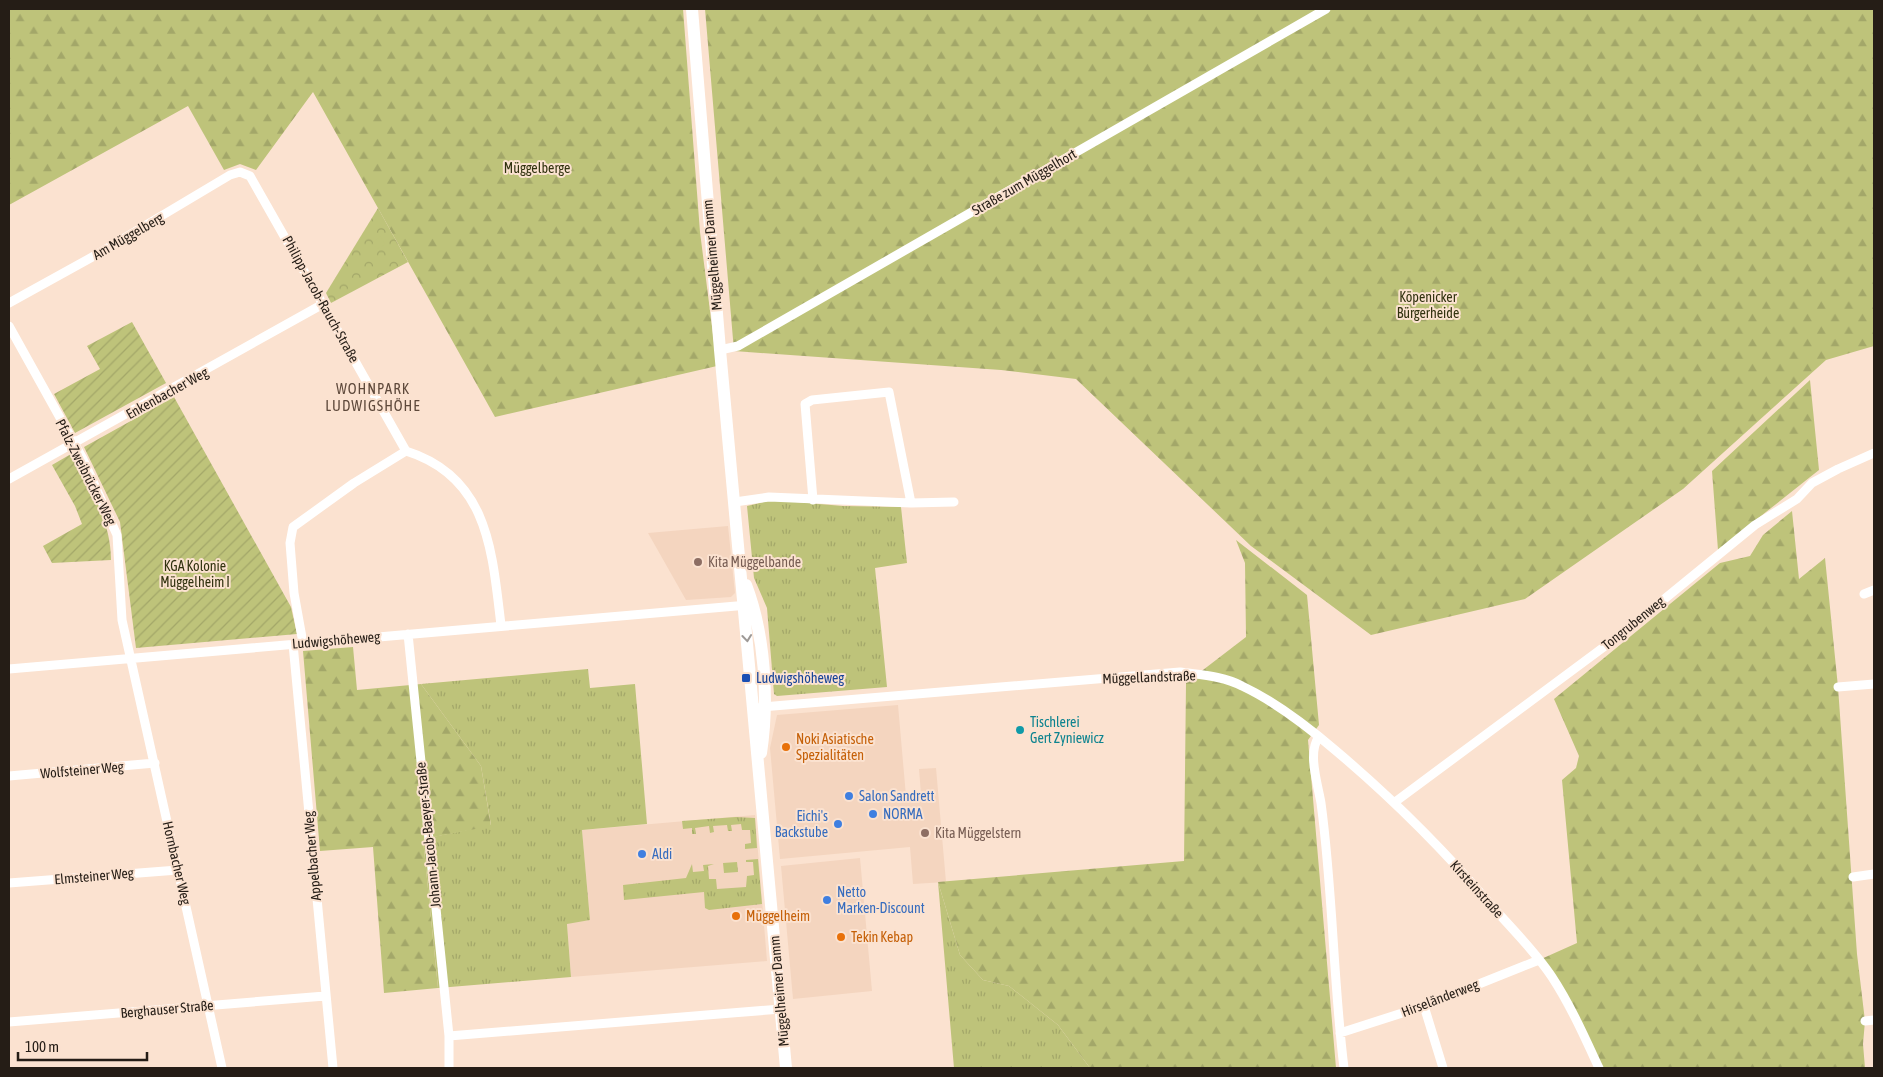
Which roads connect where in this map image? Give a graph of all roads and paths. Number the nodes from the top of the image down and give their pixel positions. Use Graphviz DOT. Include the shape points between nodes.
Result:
graph roads {
  1 [pos="692,9"];
  2 [pos="1326,9"];
  3 [pos="246,173"];
  4 [pos="9,303"];
  5 [pos="323,304"];
  6 [pos="9,326"];
  7 [pos="720,350"];
  8 [pos="74,444"];
  9 [pos="406,451"];
  10 [pos="1874,453"];
  11 [pos="9,479"];
  12 [pos="813,500"];
  13 [pos="735,502"];
  14 [pos="954,502"];
  15 [pos="911,503"];
  16 [pos="1874,590"];
  17 [pos="1864,594"];
  18 [pos="748,605"];
  19 [pos="500,625"];
  20 [pos="408,634"];
  21 [pos="303,643"];
  22 [pos="293,644"];
  23 [pos="131,658"];
  24 [pos="9,669"];
  25 [pos="1874,684"];
  26 [pos="1838,686"];
  27 [pos="759,707"];
  28 [pos="1320,737"];
  29 [pos="155,764"];
  30 [pos="9,776"];
  31 [pos="1395,802"];
  32 [pos="178,870"];
  33 [pos="1874,874"];
  34 [pos="1853,877"];
  35 [pos="9,884"];
  36 [pos="1539,960"];
  37 [pos="325,996"];
  38 [pos="209,1005"];
  39 [pos="1424,1006"];
  40 [pos="781,1009"];
  41 [pos="9,1022"];
  42 [pos="1340,1032"];
  43 [pos="449,1036"];
  44 [pos="222,1068"];
  45 [pos="333,1068"];
  46 [pos="450,1068"];
  47 [pos="786,1068"];
  48 [pos="1344,1068"];
  49 [pos="1443,1068"];
  50 [pos="1599,1068"];
  1 -- 7 [label="main road, Müggelheimer Damm"];
  2 -- 7 [label="street, Straße zum Müggelhort" via="738,346"];
  3 -- 4 [label="street, Am Müggelberg" via="230,175"];
  3 -- 5 [label="street, Philipp-Jacob-Rauch-Straße" via="254,180"];
  5 -- 8 [label="street, Enkenbacher Weg"];
  5 -- 9 [label="street, Philipp-Jacob-Rauch-Straße"];
  6 -- 8 [label="street, Pfalz-Zweibrücker Weg"];
  7 -- 13 [label="main road, Müggelheimer Damm"];
  8 -- 11 [label="street, Enkenbacher Weg"];
  8 -- 23 [label="street, Pfalz-Zweibrücker Weg" via="117,535 120,608"];
  9 -- 19 [label="street" via="436,462 458,483 474,507 487,532 493,555"];
  9 -- 21 [label="street" via="293,527 290,543 294,593"];
  10 -- 31 [label="street, Tongrubenweg" via="1810,485 1797,499 1755,525 1624,632"];
  12 -- 13 [label="street" via="769,497"];
  12 -- 15 [label="street"];
  12 -- 15 [label="street" via="805,404 812,400 889,392"];
  13 -- 18 [label="main road, Müggelheimer Damm" via="741,572"];
  14 -- 15 [label="street"];
  16 -- 17 [label="street"];
  18 -- 19 [label="street, Ludwigshöheweg"];
  18 -- 27 [label="main road, Müggelheimer Damm"];
  19 -- 20 [label="street, Ludwigshöheweg"];
  20 -- 21 [label="street, Ludwigshöheweg"];
  20 -- 43 [label="street, Johann-Jacob-Baeyer-Straße"];
  21 -- 22 [label="street, Ludwigshöheweg"];
  22 -- 23 [label="street, Ludwigshöheweg"];
  22 -- 37 [label="street, Appelbacher Weg"];
  23 -- 24 [label="street, Ludwigshöheweg"];
  23 -- 29 [label="street, Hornbacher Weg"];
  25 -- 26 [label="street"];
  27 -- 28 [label="street, Müggellandstraße" via="1180,672 1241,685"];
  27 -- 40 [label="main road, Müggelheimer Damm" via="759,765"];
  28 -- 31 [label="street, Kirsteinstraße"];
  28 -- 42 [label="street" via="1315,742 1315,759 1327,858"];
  29 -- 30 [label="street, Wolfsteiner Weg"];
  29 -- 32 [label="street, Hornbacher Weg"];
  31 -- 36 [label="street, Kirsteinstraße"];
  32 -- 35 [label="street, Elmsteiner Weg"];
  32 -- 38 [label="street, Hornbacher Weg"];
  33 -- 34 [label="street"];
  36 -- 39 [label="street, Hirseländerweg"];
  36 -- 50 [label="street, Kirsteinstraße" via="1573,1014"];
  37 -- 38 [label="street, Berghauser Straße"];
  37 -- 45 [label="street, Appelbacher Weg"];
  38 -- 41 [label="street, Berghauser Straße"];
  38 -- 44 [label="street, Hornbacher Weg"];
  39 -- 42 [label="street, Hirseländerweg"];
  39 -- 49 [label="street"];
  40 -- 43 [label="street"];
  40 -- 47 [label="main road, Müggelheimer Damm"];
  42 -- 48 [label="street"];
  43 -- 46 [label="street, Johann-Jacob-Baeyer-Straße"];
}
